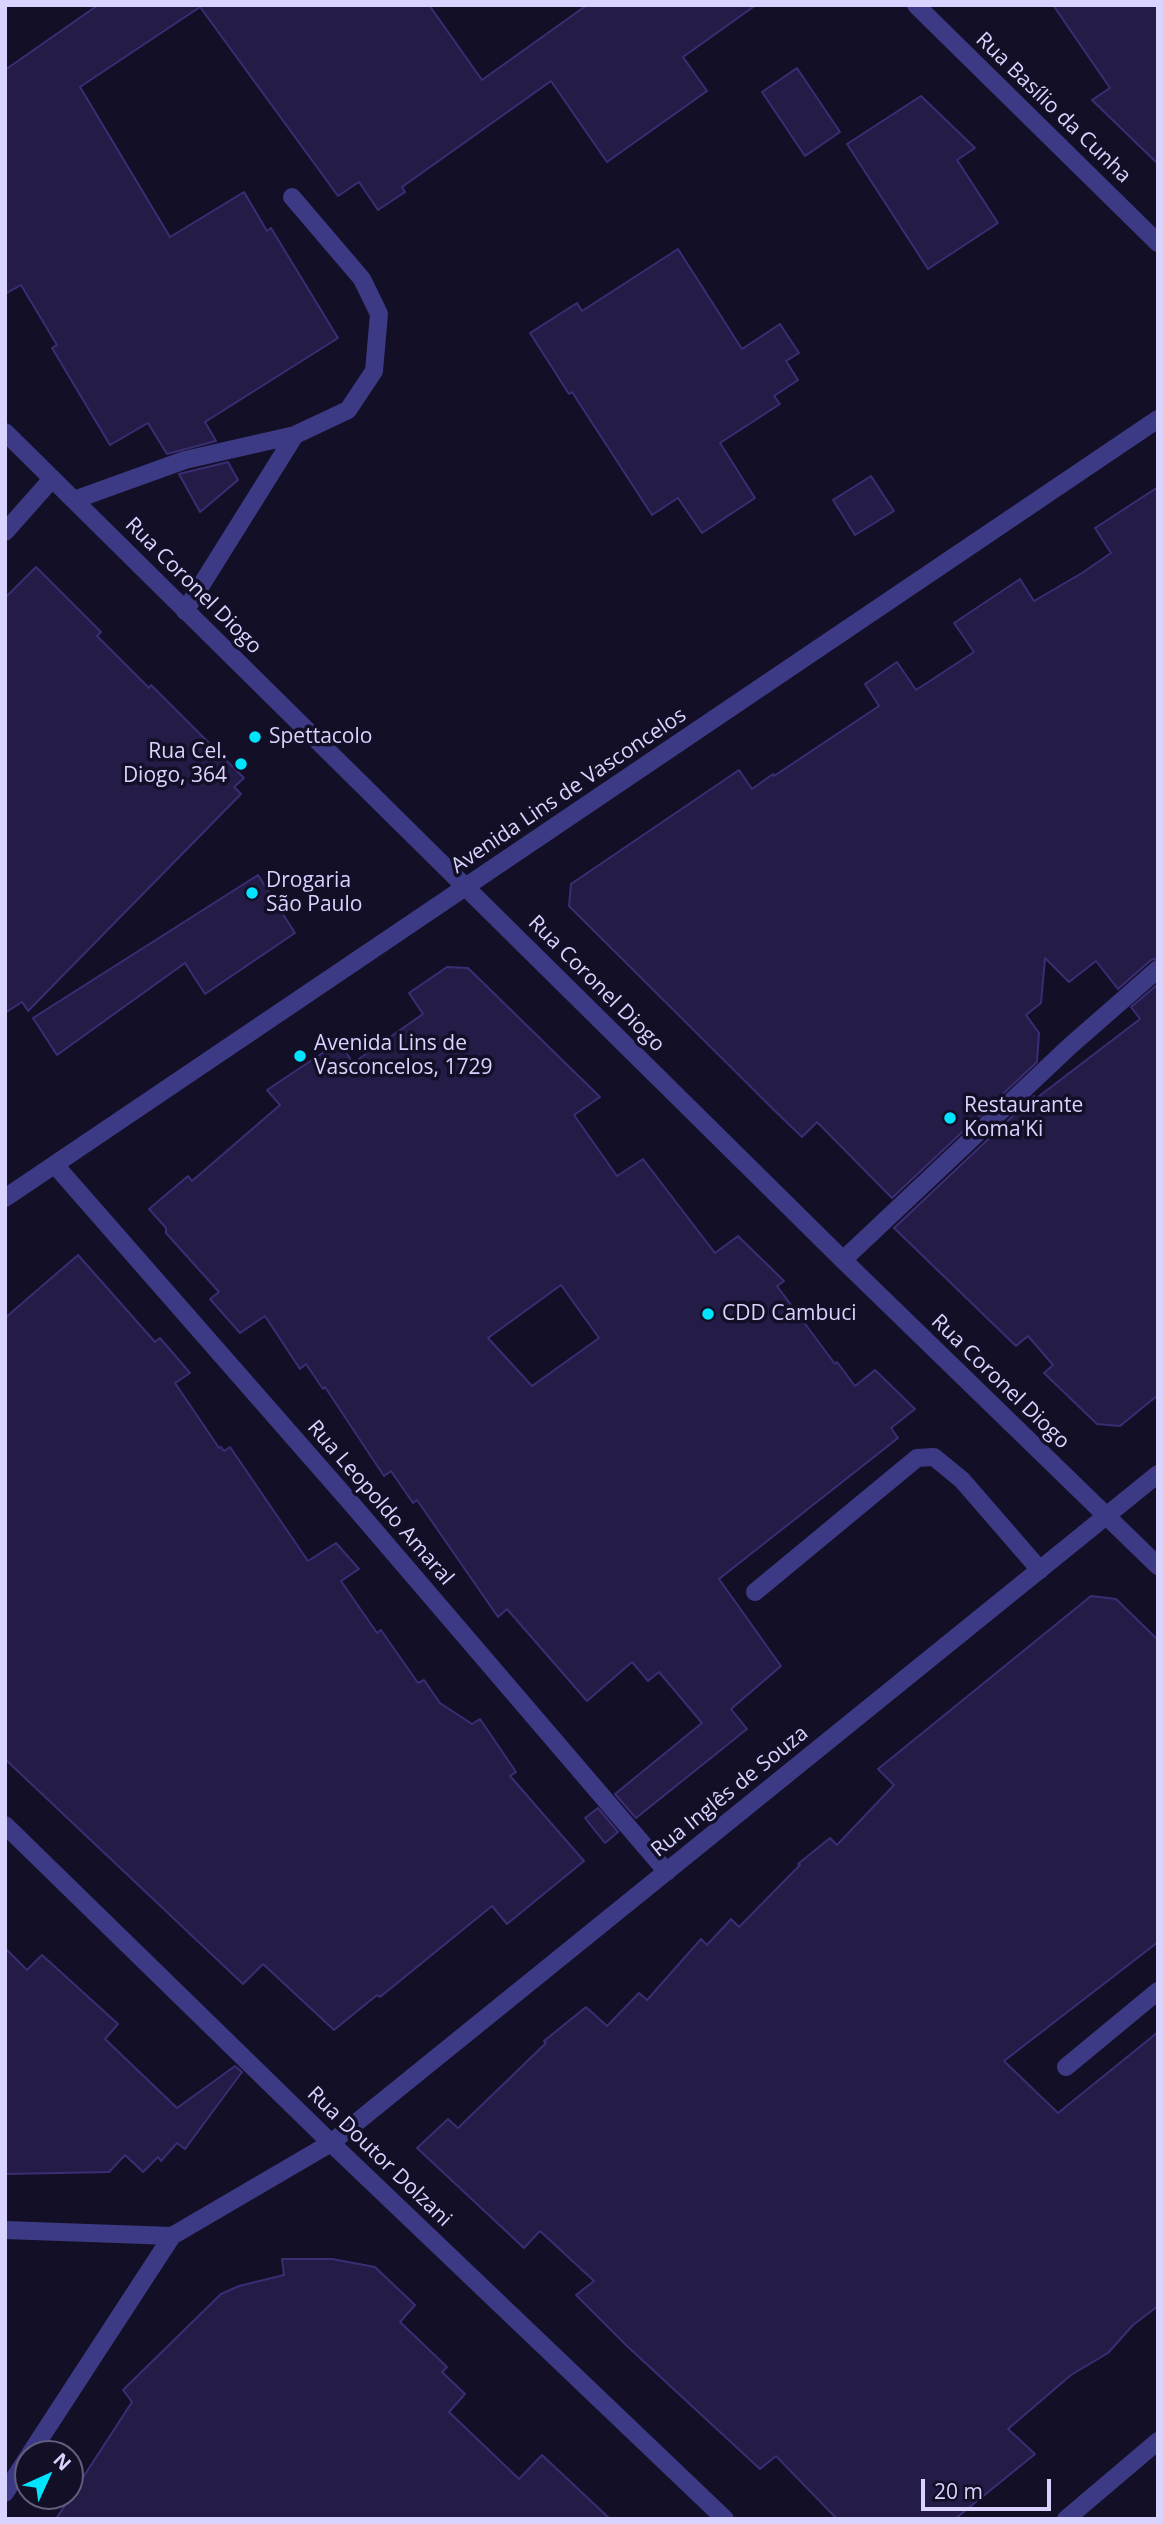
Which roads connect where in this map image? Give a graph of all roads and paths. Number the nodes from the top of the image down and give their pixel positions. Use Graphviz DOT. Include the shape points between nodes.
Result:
graph roads {
  1 [pos="916,5"];
  2 [pos="292,197"];
  3 [pos="1158,243"];
  4 [pos="1158,419"];
  5 [pos="5,432"];
  6 [pos="295,435"];
  7 [pos="52,479"];
  8 [pos="74,500"];
  9 [pos="5,531"];
  10 [pos="185,611"];
  11 [pos="466,888"];
  12 [pos="1158,970"];
  13 [pos="55,1165"];
  14 [pos="5,1198"];
  15 [pos="843,1260"];
  16 [pos="1158,1474"];
  17 [pos="1105,1517"];
  18 [pos="1158,1566"];
  19 [pos="1040,1570"];
  20 [pos="755,1592"];
  21 [pos="5,1825"];
  22 [pos="667,1872"];
  23 [pos="1158,1991"];
  24 [pos="1066,2067"];
  25 [pos="331,2143"];
  26 [pos="5,2230"];
  27 [pos="172,2236"];
  28 [pos="39,2440"];
  29 [pos="1157,2443"];
  30 [pos="724,2519"];
  31 [pos="1066,2519"];
  1 -- 3 [label="street, Rua Basílio da Cunha"];
  2 -- 6 [label="street" via="362,279 379,314 373,371 348,410"];
  4 -- 11 [label="street, Avenida Lins de Vasconcelos"];
  5 -- 7 [label="street, Rua Coronel Diogo"];
  6 -- 8 [label="street" via="185,460"];
  6 -- 10 [label="street"];
  7 -- 8 [label="street, Rua Coronel Diogo"];
  7 -- 9 [label="street"];
  8 -- 10 [label="street, Rua Coronel Diogo"];
  10 -- 11 [label="street, Rua Coronel Diogo"];
  11 -- 13 [label="street, Avenida Lins de Vasconcelos"];
  11 -- 15 [label="street, Rua Coronel Diogo"];
  12 -- 15 [label="street" via="1070,1046"];
  13 -- 14 [label="street, Avenida Lins de Vasconcelos"];
  13 -- 22 [label="street, Rua Leopoldo Amaral"];
  15 -- 17 [label="street, Rua Coronel Diogo"];
  16 -- 17 [label="street, Rua Inglês de Souza"];
  17 -- 18 [label="street, Rua Coronel Diogo"];
  17 -- 19 [label="street, Rua Inglês de Souza"];
  19 -- 20 [label="street" via="962,1480 934,1457 917,1458"];
  19 -- 22 [label="street, Rua Inglês de Souza"];
  21 -- 25 [label="street, Rua Doutor Dolzani"];
  22 -- 25 [label="street, Rua Inglês de Souza"];
  23 -- 24 [label="street"];
  25 -- 27 [label="street, Rua Inglês de Souza"];
  25 -- 30 [label="street, Rua Doutor Dolzani"];
  26 -- 27 [label="street"];
  27 -- 28 [label="street"];
  29 -- 31 [label="street"];
}
